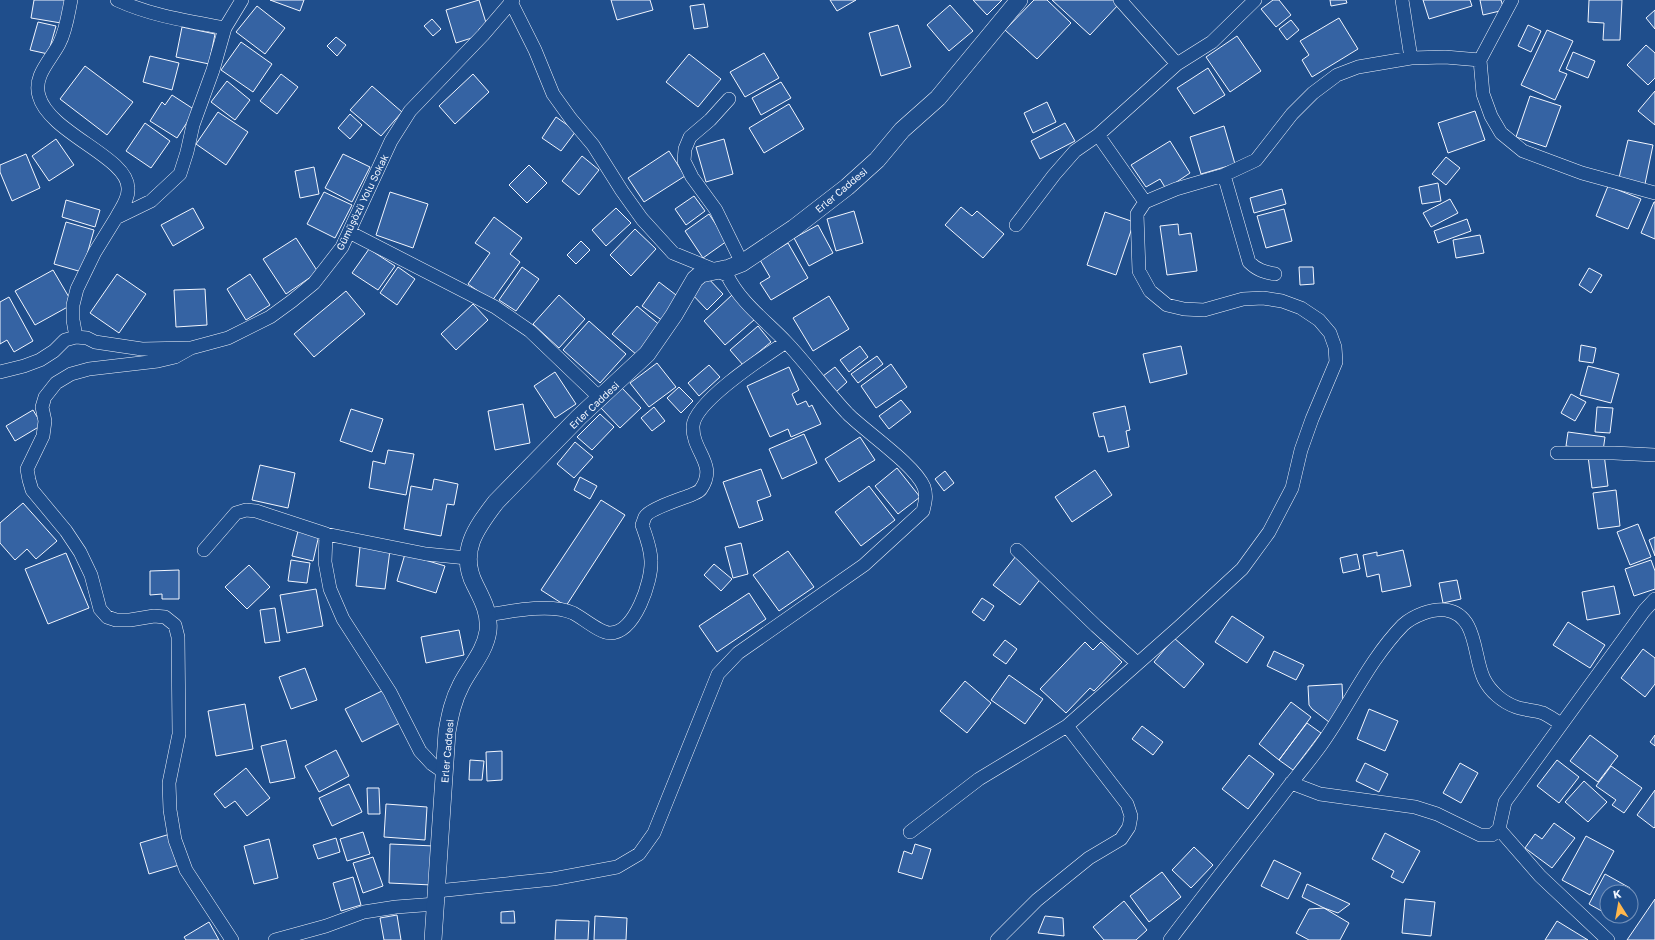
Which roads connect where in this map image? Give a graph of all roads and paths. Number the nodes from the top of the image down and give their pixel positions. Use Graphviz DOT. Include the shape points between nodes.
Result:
graph roads {
  1 [pos="71,0"];
  2 [pos="117,0"];
  3 [pos="242,0"];
  4 [pos="511,0"];
  5 [pos="1019,0"];
  6 [pos="1120,0"];
  7 [pos="1255,0"];
  8 [pos="1402,0"];
  9 [pos="1512,0"];
  10 [pos="225,28"];
  11 [pos="1411,58"];
  12 [pos="1480,60"];
  13 [pos="1177,64"];
  14 [pos="729,99"];
  15 [pos="1098,135"];
  16 [pos="1224,175"];
  17 [pos="1655,193"];
  18 [pos="1145,202"];
  19 [pos="116,218"];
  20 [pos="1016,225"];
  21 [pos="349,232"];
  22 [pos="742,263"];
  23 [pos="718,271"];
  24 [pos="1274,274"];
  25 [pos="76,337"];
  26 [pos="786,342"];
  27 [pos="191,348"];
  28 [pos="0,372"];
  29 [pos="600,398"];
  30 [pos="1556,453"];
  31 [pos="1655,455"];
  32 [pos="326,534"];
  33 [pos="204,550"];
  34 [pos="1017,550"];
  35 [pos="467,558"];
  36 [pos="1655,599"];
  37 [pos="488,615"];
  38 [pos="1137,663"];
  39 [pos="1561,724"];
  40 [pos="1066,726"];
  41 [pos="444,773"];
  42 [pos="1292,782"];
  43 [pos="1499,829"];
  44 [pos="910,832"];
  45 [pos="437,897"];
  46 [pos="232,940"];
  47 [pos="275,940"];
  48 [pos="433,940"];
  49 [pos="997,940"];
  50 [pos="1170,940"];
  51 [pos="1608,940"];
  1 -- 19 [label="street" via="59,44 38,81 39,96 46,111 59,125 123,173 129,186 127,199"];
  2 -- 10 [label="street" via="167,17"];
  3 -- 10 [label="street"];
  4 -- 21 [label="street, Gümüşözü Yolu Sokak" via="483,35 410,111 391,141"];
  4 -- 23 [label="street" via="553,94 593,144 642,219 673,253"];
  5 -- 22 [label="street, Erler Caddesi" via="938,98 902,130 877,160 794,228"];
  6 -- 13 [label="street"];
  7 -- 13 [label="street" via="1212,42"];
  8 -- 11 [label="street"];
  9 -- 12 [label="street"];
  10 -- 19 [label="street" via="193,125 180,174 151,201"];
  11 -- 12 [label="street"];
  11 -- 16 [label="street" via="1358,67 1338,75 1313,93 1292,114 1256,160"];
  12 -- 17 [label="street" via="1483,94 1491,116 1501,132 1523,151 1582,173"];
  13 -- 15 [label="street"];
  14 -- 22 [label="street" via="690,137 685,148 684,161 692,177 716,210"];
  15 -- 18 [label="street"];
  15 -- 20 [label="street" via="1075,151"];
  16 -- 18 [label="street" via="1176,189"];
  16 -- 24 [label="street" via="1249,262 1263,272"];
  18 -- 38 [label="street" via="1137,214 1137,247 1139,271 1150,291 1168,305 1184,309 1204,310 1243,299 1264,298 1301,308 1319,320 1330,333 1335,347 1336,362 1307,431 1292,488 1269,532 1242,569"];
  19 -- 25 [label="street" via="77,290 73,305"];
  21 -- 27 [label="street, Gümüşözü Yolu Sokak" via="342,247 314,283 292,301 270,317 228,338"];
  21 -- 29 [label="street" via="495,307 530,331"];
  22 -- 23 [label="street, Erler Caddesi"];
  23 -- 26 [label="street" via="726,275 741,298"];
  23 -- 29 [label="street, Erler Caddesi" via="701,274 695,279 647,354"];
  25 -- 27 [label="street" via="142,349"];
  25 -- 28 [label="street" via="65,340 40,360"];
  26 -- 37 [label="street" via="744,370 722,388 698,414 693,425 695,440 708,468 707,478 700,490 652,510 645,516 642,525 652,561 649,577 637,612 623,628 611,633 601,631 572,612 549,608 521,609"];
  26 -- 45 [label="street" via="848,413 906,464 916,476 924,487 926,500 923,511 864,565 738,653 718,674 654,833 639,854 617,867 590,873"];
  27 -- 46 [label="street, Gümüşözü Yolu Sokak" via="175,357 158,362 89,369 71,374 56,383 45,397 42,407 45,421 43,436 27,469 32,490 80,552 91,575 100,609 107,617 130,620 165,617 175,625 178,643 178,734 169,783 175,840 186,870"];
  29 -- 35 [label="street, Erler Caddesi" via="496,502 475,532"];
  30 -- 31 [label="street"];
  32 -- 33 [label="street" via="246,510 230,518"];
  32 -- 35 [label="street" via="426,554"];
  32 -- 41 [label="street" via="325,562 330,589 343,619 390,692 420,751"];
  34 -- 38 [label="street"];
  35 -- 37 [label="street, Erler Caddesi" via="469,570"];
  36 -- 39 [label="street"];
  37 -- 41 [label="street, Erler Caddesi" via="488,631 483,648 462,683 451,711"];
  38 -- 40 [label="street"];
  39 -- 42 [label="street" via="1542,713 1503,701 1484,679 1468,626 1458,616 1446,610 1432,611 1404,624 1391,639 1356,688 1322,744"];
  39 -- 43 [label="street" via="1505,802"];
  40 -- 44 [label="street" via="978,779"];
  40 -- 49 [label="street" via="1127,804 1129,827 1120,839 1089,858 1037,900"];
  41 -- 45 [label="street, Erler Caddesi"];
  42 -- 43 [label="street" via="1320,794 1415,807 1438,814 1480,835 1492,835"];
  42 -- 50 [label="street"];
  43 -- 51 [label="street" via="1540,876"];
  45 -- 47 [label="street" via="364,912"];
  45 -- 48 [label="street, Erler Caddesi"];
}
